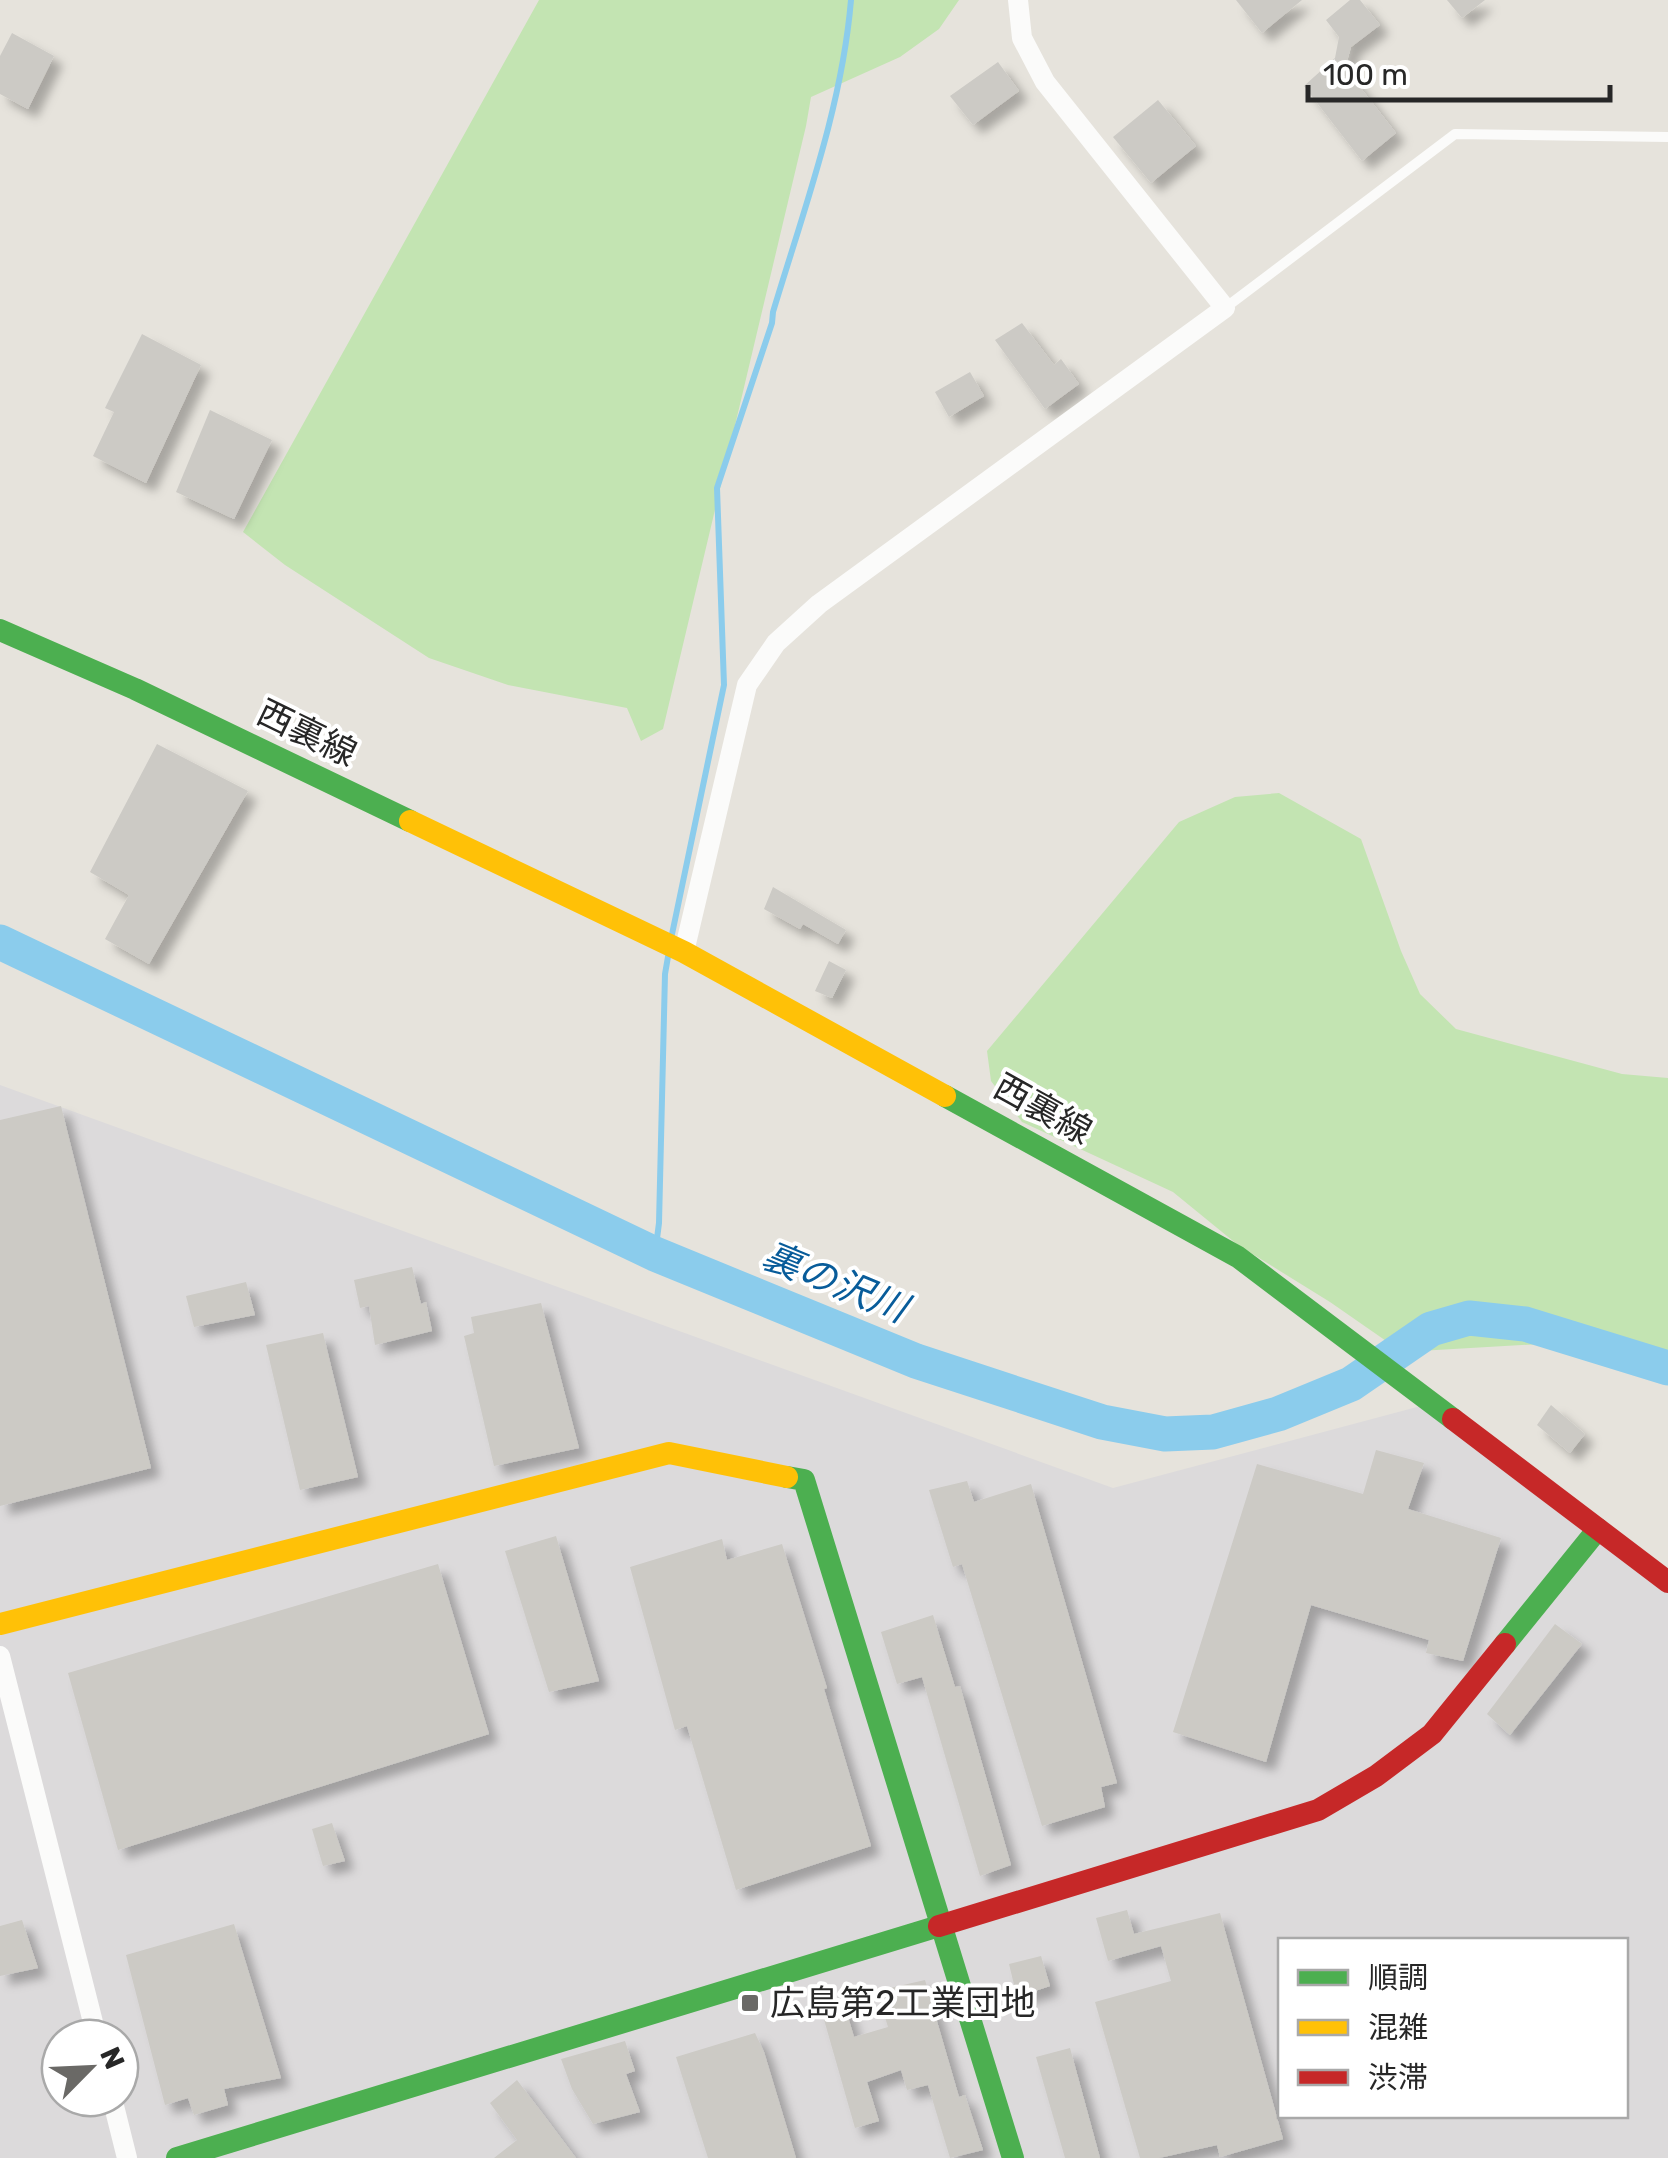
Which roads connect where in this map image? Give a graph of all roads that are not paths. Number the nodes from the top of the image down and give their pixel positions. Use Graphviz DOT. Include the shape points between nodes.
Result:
graph roads {
  1 [pos="1018,0"];
  2 [pos="1668,137"];
  3 [pos="1224,308"];
  4 [pos="0,630"];
  5 [pos="684,952"];
  6 [pos="1598,1529"];
  7 [pos="1668,1582"];
  8 [pos="0,1624"];
  9 [pos="0,1656"];
  10 [pos="943,1926"];
  11 [pos="92,2018"];
  12 [pos="117,2118"];
  13 [pos="127,2158"];
  14 [pos="177,2158"];
  15 [pos="1013,2158"];
  1 -- 3 [label="street" via="1022,38 1045,82"];
  2 -- 3 [label="lane" via="1455,134"];
  3 -- 5 [label="street" via="819,604 776,644 747,686"];
  4 -- 5 [label="street, 西裏線"];
  5 -- 6 [label="street, 西裏線" via="1238,1257"];
  6 -- 7 [label="street"];
  6 -- 10 [label="street" via="1432,1734 1376,1776 1318,1810"];
  8 -- 10 [label="street" via="669,1453 804,1480"];
  9 -- 11 [label="street"];
  10 -- 14 [label="street"];
  10 -- 15 [label="street"];
  12 -- 13 [label="street"];
}
